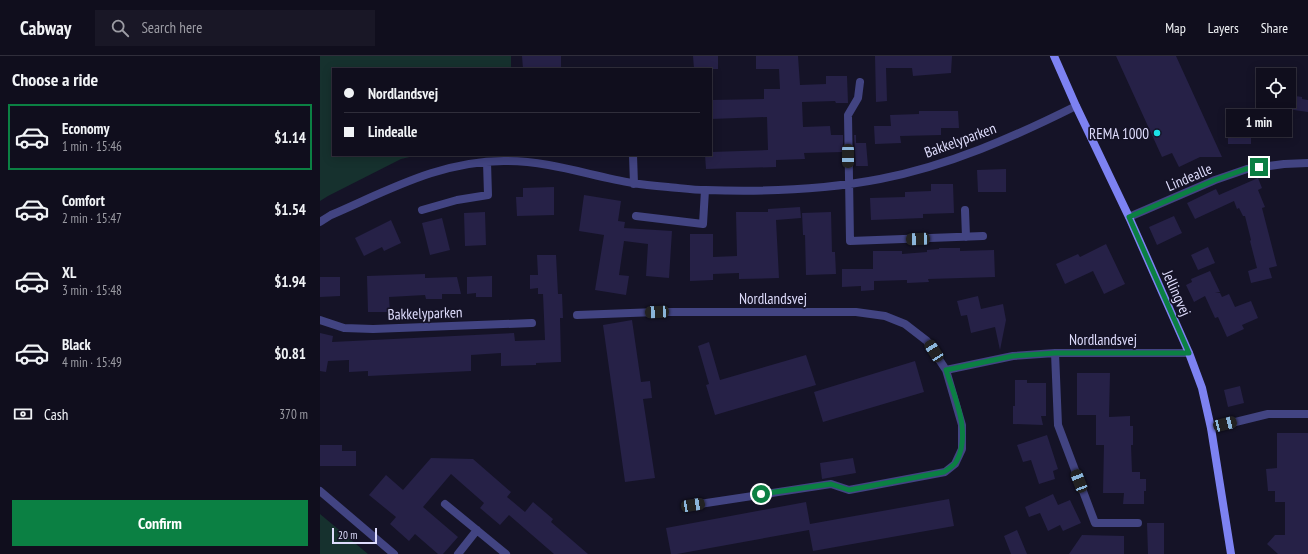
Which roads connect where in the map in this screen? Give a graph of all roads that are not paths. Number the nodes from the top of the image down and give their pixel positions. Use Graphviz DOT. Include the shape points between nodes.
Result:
graph roads {
  1 [pos="1054,56"];
  2 [pos="860,82"];
  3 [pos="1076,106"];
  4 [pos="633,156"];
  5 [pos="487,162"];
  6 [pos="1308,163"];
  7 [pos="634,184"];
  8 [pos="848,184"];
  9 [pos="705,190"];
  10 [pos="422,210"];
  11 [pos="965,210"];
  12 [pos="636,216"];
  13 [pos="1129,217"];
  14 [pos="320,222"];
  15 [pos="983,236"];
  16 [pos="966,237"];
  17 [pos="577,315"];
  18 [pos="320,320"];
  19 [pos="532,323"];
  20 [pos="1055,353"];
  21 [pos="1189,353"];
  22 [pos="946,370"];
  23 [pos="1308,414"];
  24 [pos="1211,428"];
  25 [pos="320,490"];
  26 [pos="445,504"];
  27 [pos="693,505"];
  28 [pos="1138,523"];
  29 [pos="477,530"];
  30 [pos="394,554"];
  31 [pos="458,554"];
  32 [pos="506,554"];
  33 [pos="1232,554"];
  1 -- 3 [label="main road, Jellingvej"];
  2 -- 8 [label="street" via="858,98 848,115"];
  3 -- 8 [label="street, Bakkelyparken" via="1028,130 969,153 902,174"];
  3 -- 13 [label="main road, Jellingvej"];
  4 -- 7 [label="street"];
  5 -- 7 [label="street, Bakkelyparken" via="508,160 544,164"];
  5 -- 10 [label="street" via="488,195"];
  5 -- 14 [label="street, Bakkelyparken" via="454,166 421,175"];
  6 -- 13 [label="street, Lindealle" via="1246,169"];
  7 -- 9 [label="street, Bakkelyparken"];
  8 -- 9 [label="street, Bakkelyparken" via="800,189"];
  8 -- 16 [label="street" via="850,241"];
  9 -- 12 [label="street" via="703,224"];
  11 -- 16 [label="street"];
  13 -- 21 [label="main road, Jellingvej"];
  15 -- 16 [label="street"];
  17 -- 22 [label="street, Nordlandsvej" via="657,312 856,312 885,316 906,324 927,341"];
  18 -- 19 [label="street, Bakkelyparken" via="344,328 372,329"];
  20 -- 21 [label="street, Nordlandsvej"];
  20 -- 22 [label="street, Nordlandsvej" via="1013,356"];
  20 -- 28 [label="street" via="1058,425 1095,523"];
  21 -- 24 [label="main road, Jellingvej" via="1202,388"];
  22 -- 27 [label="street, Nordlandsvej" via="962,425 962,449 955,464 944,472 849,490 831,484"];
  23 -- 24 [label="street" via="1268,414"];
  24 -- 33 [label="main road, Jellingvej"];
  25 -- 30 [label="street"];
  26 -- 29 [label="street"];
  29 -- 31 [label="street"];
  29 -- 32 [label="street"];
}
